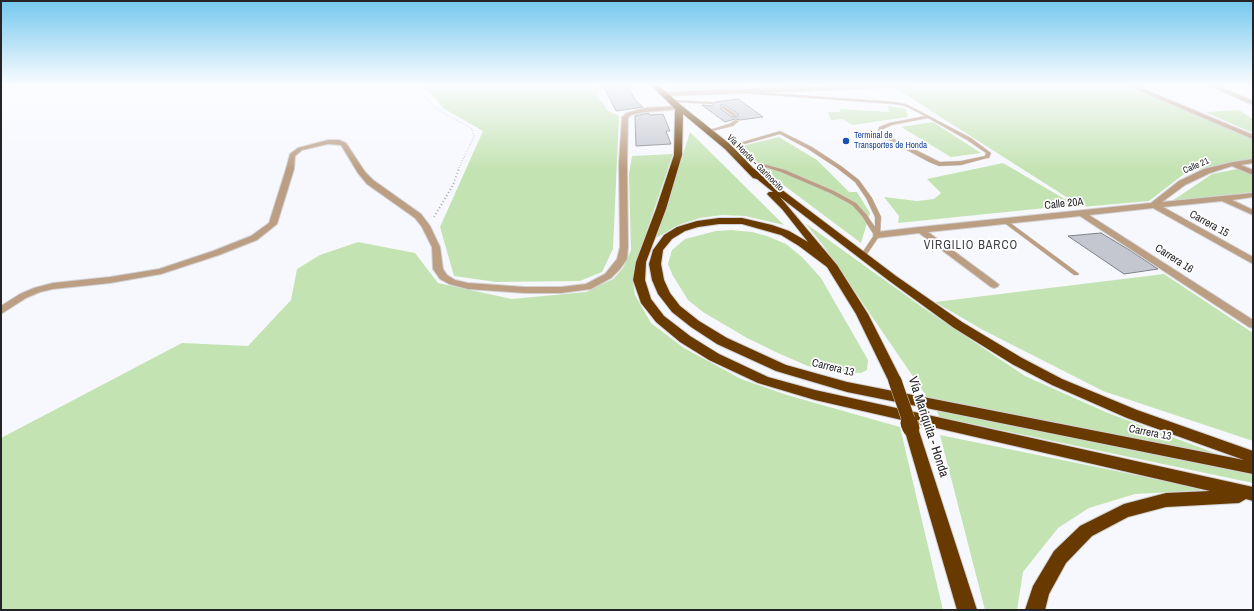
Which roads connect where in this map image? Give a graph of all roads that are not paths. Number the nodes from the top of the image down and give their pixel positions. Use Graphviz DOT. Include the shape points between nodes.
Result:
graph roads {
  1 [pos="632,114"];
  2 [pos="676,114"];
  3 [pos="687,114"];
  4 [pos="922,114"];
  5 [pos="1197,114"];
  6 [pos="929,117"];
  7 [pos="737,121"];
  8 [pos="708,131"];
  9 [pos="1253,137"];
  10 [pos="728,148"];
  11 [pos="738,158"];
  12 [pos="1253,161"];
  13 [pos="1233,164"];
  14 [pos="750,170"];
  15 [pos="1253,173"];
  16 [pos="1253,195"];
  17 [pos="1223,198"];
  18 [pos="1154,205"];
  19 [pos="1081,213"];
  20 [pos="1253,213"];
  21 [pos="1005,221"];
  22 [pos="920,230"];
  23 [pos="877,235"];
  24 [pos="863,256"];
  25 [pos="1253,261"];
  26 [pos="831,265"];
  27 [pos="1076,274"];
  28 [pos="994,285"];
  29 [pos="1,310"];
  30 [pos="1253,325"];
  31 [pos="1253,457"];
  32 [pos="1253,468"];
  33 [pos="1253,496"];
  34 [pos="967,610"];
  35 [pos="1035,610"];
  1 -- 29 [label="street" via="625,117 622,258 618,267 598,282 576,289 489,288 468,286 443,277 438,269 436,247 418,216 370,182 344,144 339,142 311,145 292,155 273,224 254,238 209,256 161,270 42,289 23,296"];
  2 -- 33 [label="highway" via="678,155 641,262 640,280 646,300 660,319 685,339 714,357 763,380 815,396"];
  3 -- 8 [label="highway, Vía Honda - Garinocito"];
  4 -- 6 [label="lane"];
  5 -- 9 [label="street"];
  6 -- 6 [label="lane" via="892,124 881,128 880,131 939,164 961,163 987,157 989,154 969,139"];
  7 -- 8 [label="lane"];
  8 -- 10 [label="highway, Vía Honda - Garinocito"];
  10 -- 11 [label="highway, Vía Honda - Garinocito"];
  10 -- 23 [label="lane" via="780,132 810,148 857,181 870,198 878,217"];
  11 -- 14 [label="highway, Vía Honda - Garinocito"];
  11 -- 23 [label="lane" via="783,171 854,204"];
  12 -- 13 [label="street, Calle 21"];
  13 -- 15 [label="street"];
  13 -- 18 [label="street, Calle 21" via="1207,171 1182,183"];
  14 -- 24 [label="highway"];
  14 -- 26 [label="highway, Vía Honda - Garinocito" via="785,207"];
  16 -- 17 [label="street, Calle 20A"];
  17 -- 18 [label="street, Calle 20A"];
  17 -- 20 [label="street"];
  18 -- 19 [label="street, Calle 20A"];
  18 -- 25 [label="street, Carrera 15"];
  19 -- 21 [label="street, Calle 20A"];
  19 -- 30 [label="street, Carrera 16"];
  21 -- 22 [label="street, Calle 20A"];
  21 -- 27 [label="lane"];
  22 -- 23 [label="street, Calle 20A"];
  22 -- 28 [label="street"];
  23 -- 24 [label="lane"];
  24 -- 31 [label="highway" via="958,325 1016,361 1057,382 1132,414"];
  26 -- 32 [label="highway, Carrera 13" via="785,233 742,221 719,221 681,229 668,237 658,250 655,264 664,294 676,309 722,341 781,368 847,387"];
  26 -- 34 [label="highway, Vía Mariquita - Honda, bridge" via="862,314 895,380"];
  33 -- 35 [label="highway" via="1166,500 1124,511 1086,531 1060,557 1040,592"];
}
